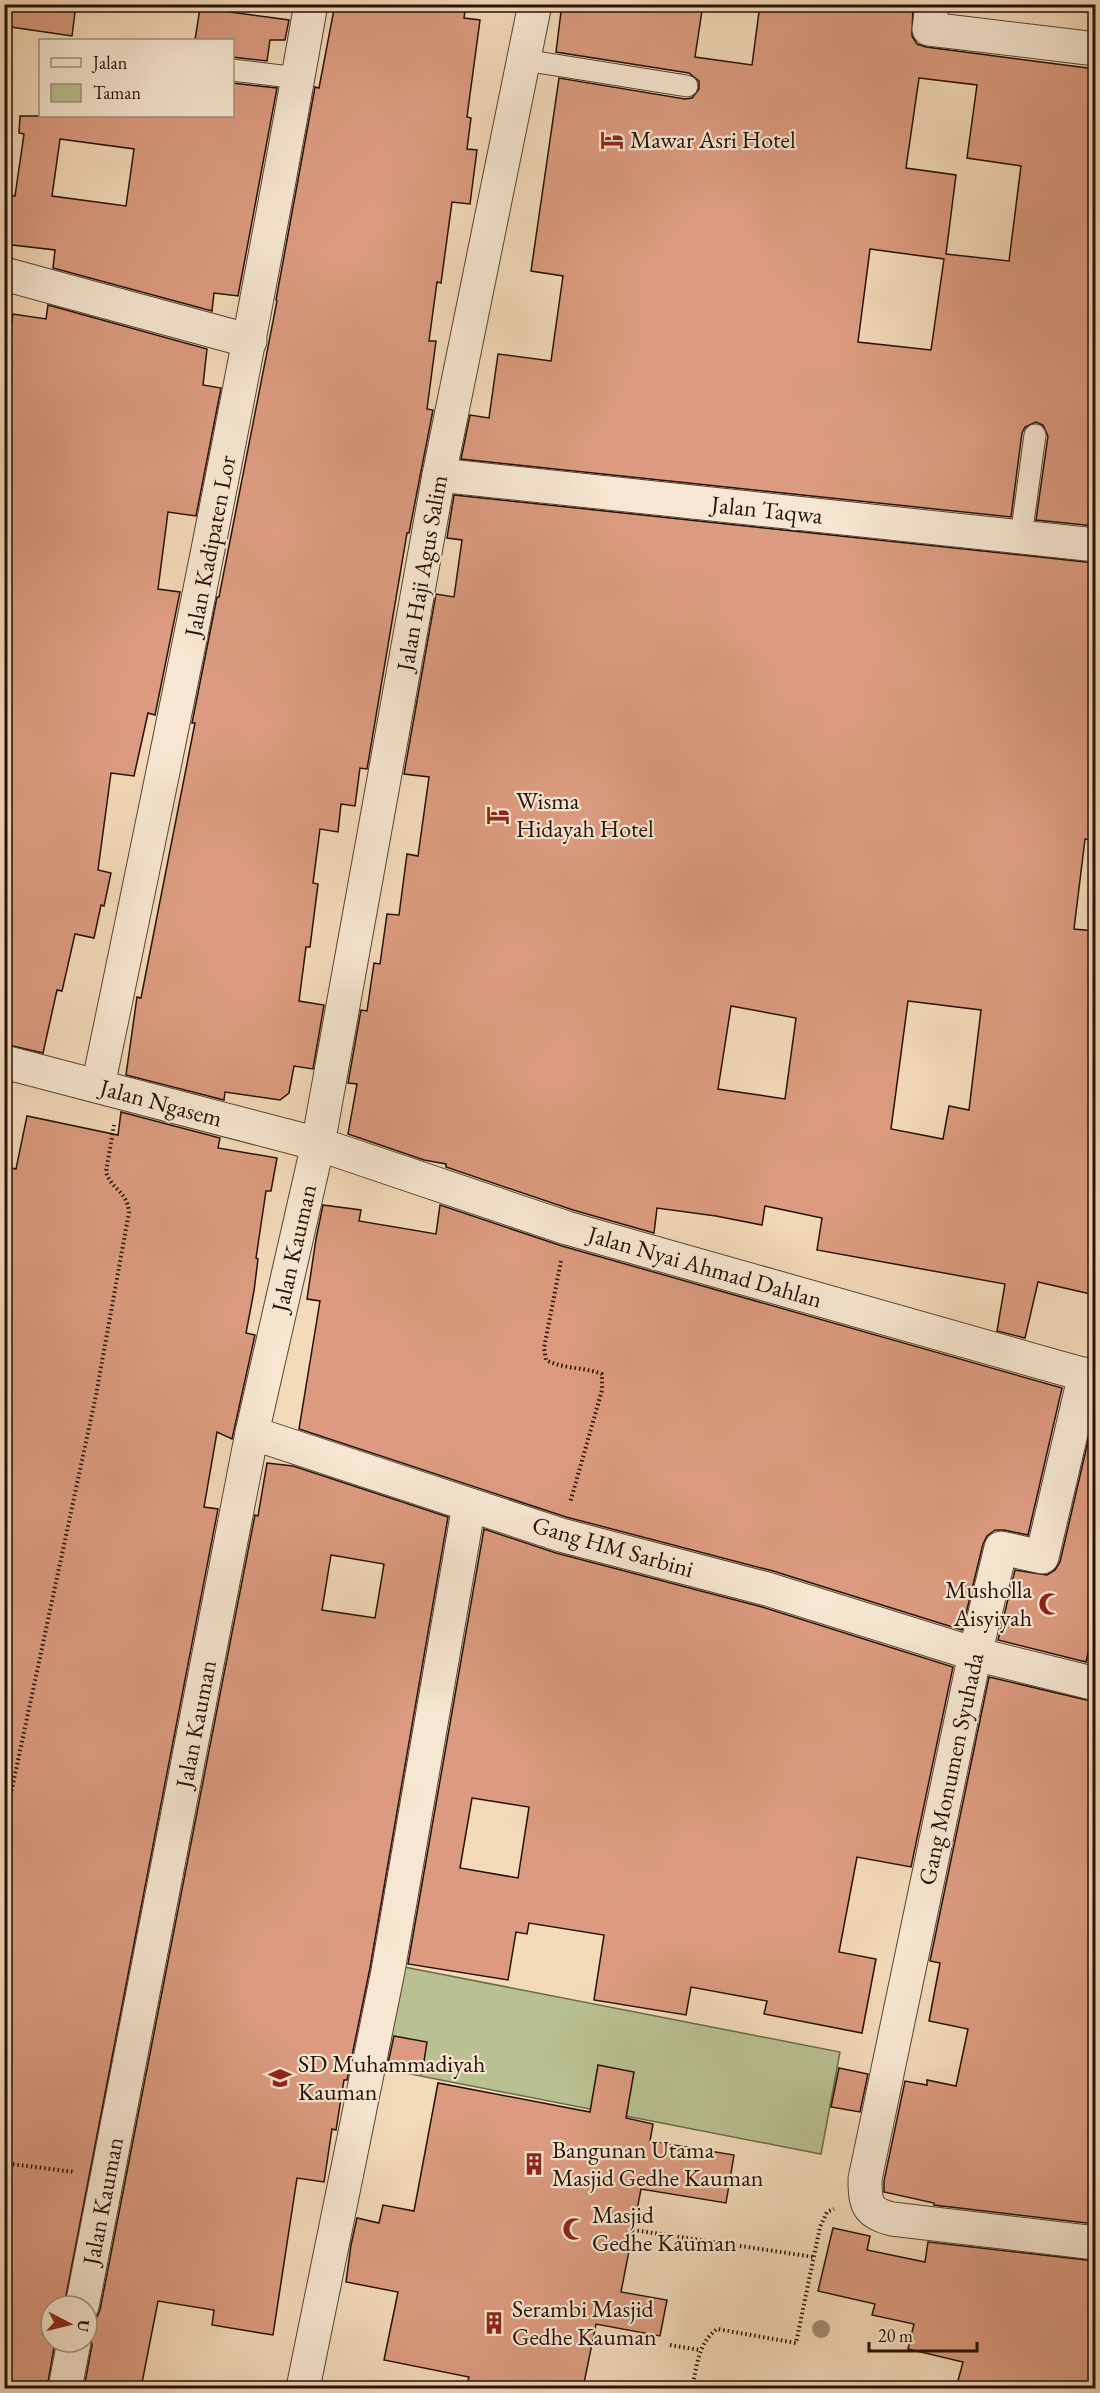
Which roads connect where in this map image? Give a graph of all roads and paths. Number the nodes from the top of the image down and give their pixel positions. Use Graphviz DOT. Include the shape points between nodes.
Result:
graph roads {
  1 [pos="310,4"];
  2 [pos="535,4"];
  3 [pos="932,4"];
  4 [pos="1095,49"];
  5 [pos="524,60"];
  6 [pos="234,70"];
  7 [pos="298,78"];
  8 [pos="687,86"];
  9 [pos="4,274"];
  10 [pos="250,341"];
  11 [pos="1035,435"];
  12 [pos="439,474"];
  13 [pos="1021,537"];
  14 [pos="1095,545"];
  15 [pos="4,1062"];
  16 [pos="109,1089"];
  17 [pos="318,1144"];
  18 [pos="567,1228"];
  19 [pos="1090,1376"];
  20 [pos="252,1433"];
  21 [pos="469,1505"];
  22 [pos="561,1535"];
  23 [pos="975,1654"];
  24 [pos="1095,1684"];
  25 [pos="4,1826"];
  26 [pos="4,2163"];
  27 [pos="108,2176"];
  28 [pos="865,2189"];
  29 [pos="633,2230"];
  30 [pos="1095,2242"];
  31 [pos="814,2257"];
  32 [pos="84,2294"];
  33 [pos="670,2345"];
  34 [pos="700,2350"];
  35 [pos="72,2354"];
  36 [pos="65,2388"];
  37 [pos="303,2388"];
  38 [pos="693,2388"];
  1 -- 7 [label="street, Jalan Kadipaten Lor"];
  2 -- 5 [label="street, Jalan Haji Agus Salim"];
  3 -- 4 [label="street" via="929,29"];
  5 -- 8 [label="lane"];
  5 -- 12 [label="street, Jalan Haji Agus Salim"];
  6 -- 7 [label="lane"];
  7 -- 10 [label="street, Jalan Kadipaten Lor"];
  9 -- 10 [label="street"];
  10 -- 16 [label="street, Jalan Kadipaten Lor"];
  11 -- 13 [label="lane"];
  12 -- 13 [label="street, Jalan Taqwa"];
  12 -- 17 [label="street, Jalan Haji Agus Salim"];
  13 -- 14 [label="street, Jalan Taqwa"];
  15 -- 16 [label="street, Jalan Ngasem"];
  16 -- 17 [label="street, Jalan Ngasem"];
  16 -- 25 [label="path" via="106,1172 128,1202 129,1212 96,1395"];
  17 -- 18 [label="street, Jalan Nyai Ahmad Dahlan"];
  17 -- 20 [label="street, Jalan Kauman"];
  18 -- 19 [label="street, Jalan Nyai Ahmad Dahlan"];
  18 -- 22 [label="path" via="544,1348 546,1360 602,1374 602,1390"];
  19 -- 23 [label="street, Gang Monumen Syuhada" via="1042,1557 1001,1548"];
  20 -- 21 [label="street, Gang HM Sarbini"];
  20 -- 27 [label="street, Jalan Kauman"];
  21 -- 22 [label="street, Gang HM Sarbini"];
  21 -- 37 [label="street" via="388,1971"];
  22 -- 23 [label="street, Gang HM Sarbini" via="767,1589"];
  23 -- 24 [label="street, Gang HM Sarbini"];
  23 -- 28 [label="street, Gang Monumen Syuhada"];
  26 -- 27 [label="path"];
  27 -- 32 [label="street, Jalan Kauman"];
  28 -- 30 [label="street" via="878,2216"];
  28 -- 31 [label="path" via="827,2212"];
  29 -- 31 [label="path"];
  31 -- 34 [label="path" via="796,2343 717,2329"];
  33 -- 34 [label="path"];
  34 -- 38 [label="path"];
  35 -- 36 [label="street"];
}
